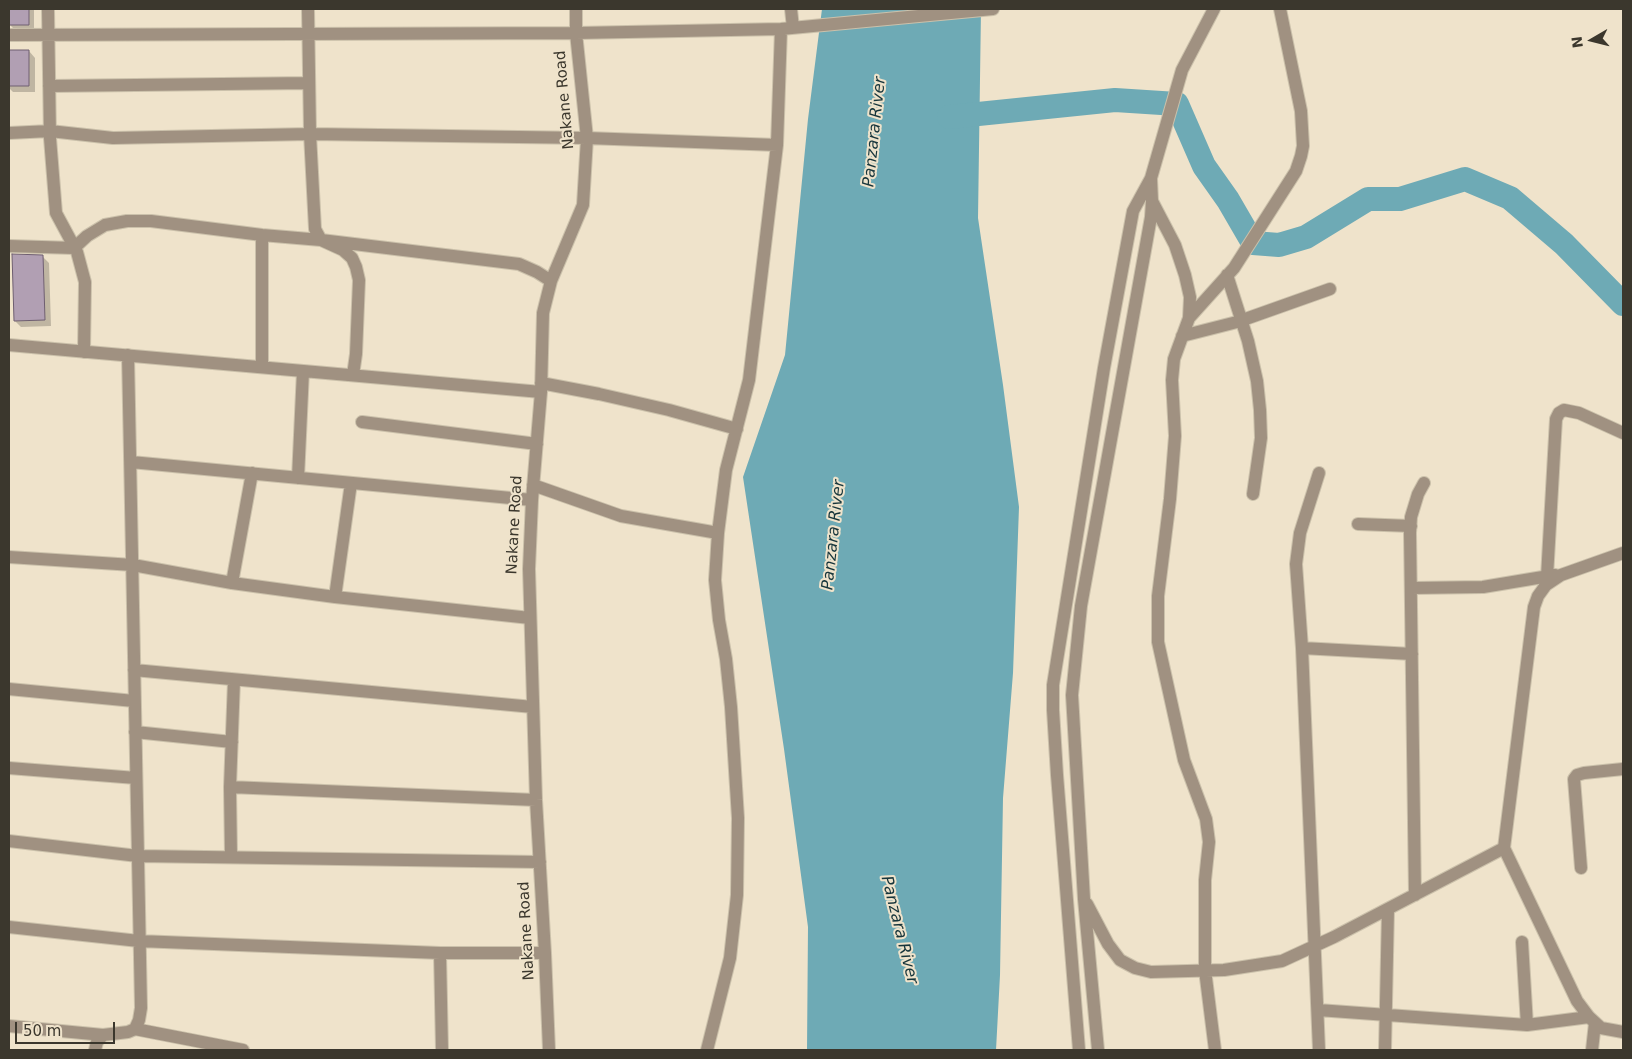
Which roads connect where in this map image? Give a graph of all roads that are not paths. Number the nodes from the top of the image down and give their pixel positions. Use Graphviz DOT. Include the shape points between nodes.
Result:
graph roads {
  1 [pos="48,9"];
  2 [pos="308,9"];
  3 [pos="576,9"];
  4 [pos="791,9"];
  5 [pos="993,9"];
  6 [pos="1214,9"];
  7 [pos="1280,9"];
  8 [pos="787,28"];
  9 [pos="308,34"];
  10 [pos="576,34"];
  11 [pos="9,35"];
  12 [pos="48,36"];
  13 [pos="309,83"];
  14 [pos="49,86"];
  15 [pos="50,131"];
  16 [pos="9,133"];
  17 [pos="310,134"];
  18 [pos="587,138"];
  19 [pos="777,145"];
  20 [pos="1151,178"];
  21 [pos="1152,201"];
  22 [pos="262,235"];
  23 [pos="321,240"];
  24 [pos="9,246"];
  25 [pos="74,248"];
  26 [pos="1231,271"];
  27 [pos="551,281"];
  28 [pos="1330,289"];
  29 [pos="1189,318"];
  30 [pos="1242,321"];
  31 [pos="1182,336"];
  32 [pos="9,345"];
  33 [pos="84,352"];
  34 [pos="128,355"];
  35 [pos="262,367"];
  36 [pos="303,371"];
  37 [pos="352,375"];
  38 [pos="541,388"];
  39 [pos="362,422"];
  40 [pos="737,428"];
  41 [pos="1623,433"];
  42 [pos="536,444"];
  43 [pos="131,462"];
  44 [pos="252,473"];
  45 [pos="1319,473"];
  46 [pos="298,478"];
  47 [pos="351,483"];
  48 [pos="1424,483"];
  49 [pos="533,485"];
  50 [pos="1253,494"];
  51 [pos="532,500"];
  52 [pos="1358,524"];
  53 [pos="1411,526"];
  54 [pos="718,533"];
  55 [pos="1623,553"];
  56 [pos="9,556"];
  57 [pos="132,565"];
  58 [pos="1561,574"];
  59 [pos="1547,577"];
  60 [pos="232,583"];
  61 [pos="1411,588"];
  62 [pos="335,597"];
  63 [pos="530,618"];
  64 [pos="1302,648"];
  65 [pos="1412,654"];
  66 [pos="134,670"];
  67 [pos="234,680"];
  68 [pos="9,688"];
  69 [pos="134,701"];
  70 [pos="533,708"];
  71 [pos="135,732"];
  72 [pos="232,742"];
  73 [pos="9,768"];
  74 [pos="1623,769"];
  75 [pos="136,778"];
  76 [pos="230,787"];
  77 [pos="536,800"];
  78 [pos="9,841"];
  79 [pos="1504,848"];
  80 [pos="138,856"];
  81 [pos="231,857"];
  82 [pos="540,862"];
  83 [pos="1581,868"];
  84 [pos="1415,895"];
  85 [pos="1084,899"];
  86 [pos="1066,900"];
  87 [pos="1388,909"];
  88 [pos="9,927"];
  89 [pos="139,941"];
  90 [pos="1522,942"];
  91 [pos="1315,946"];
  92 [pos="440,953"];
  93 [pos="545,953"];
  94 [pos="1205,970"];
  95 [pos="1318,1010"];
  96 [pos="1386,1016"];
  97 [pos="1592,1020"];
  98 [pos="1526,1025"];
  99 [pos="9,1026"];
  100 [pos="135,1029"];
  101 [pos="1623,1032"];
  102 [pos="103,1034"];
  103 [pos="197,1046"];
  104 [pos="96,1050"];
  105 [pos="243,1050"];
  106 [pos="442,1050"];
  107 [pos="549,1050"];
  108 [pos="706,1050"];
  109 [pos="1079,1050"];
  110 [pos="1098,1050"];
  111 [pos="1215,1050"];
  112 [pos="1319,1050"];
  113 [pos="1385,1050"];
  114 [pos="1592,1050"];
  1 -- 12 [label="street"];
  2 -- 9 [label="street"];
  3 -- 10 [label="street, Nakane Road"];
  4 -- 8 [label="street"];
  5 -- 8 [label="street"];
  6 -- 20 [label="street" via="1182,70"];
  7 -- 26 [label="street" via="1302,118 1303,146 1296,172"];
  8 -- 10 [label="street"];
  8 -- 19 [label="street"];
  9 -- 10 [label="street"];
  9 -- 12 [label="street"];
  9 -- 13 [label="street"];
  10 -- 18 [label="street, Nakane Road"];
  11 -- 12 [label="street"];
  12 -- 14 [label="street"];
  13 -- 14 [label="street"];
  13 -- 17 [label="street"];
  14 -- 15 [label="street"];
  15 -- 16 [label="street"];
  15 -- 17 [label="street" via="113,138"];
  15 -- 25 [label="street" via="56,213"];
  17 -- 18 [label="street"];
  17 -- 23 [label="street" via="315,229"];
  18 -- 19 [label="street"];
  18 -- 27 [label="street, Nakane Road" via="583,204"];
  19 -- 40 [label="street" via="749,380"];
  20 -- 21 [label="street"];
  20 -- 86 [label="street" via="1133,211 1102,377 1053,685"];
  21 -- 29 [label="street" via="1175,245 1185,275 1190,297"];
  21 -- 85 [label="street" via="1081,606 1075,662 1073,722"];
  22 -- 23 [label="street"];
  22 -- 25 [label="street" via="127,221 105,225"];
  22 -- 35 [label="street"];
  23 -- 27 [label="street" via="519,264"];
  23 -- 37 [label="street" via="352,258 359,280"];
  24 -- 25 [label="street"];
  25 -- 33 [label="street" via="85,282"];
  26 -- 29 [label="street"];
  26 -- 30 [label="street"];
  27 -- 38 [label="street, Nakane Road" via="543,313"];
  28 -- 30 [label="street"];
  29 -- 31 [label="street"];
  30 -- 31 [label="street"];
  30 -- 50 [label="street" via="1257,381 1260,410 1261,438"];
  31 -- 94 [label="street" via="1174,359 1172,380 1174,436 1158,596 1158,642 1184,760 1206,819 1209,842 1205,880"];
  32 -- 33 [label="street"];
  33 -- 34 [label="street"];
  34 -- 35 [label="street"];
  34 -- 43 [label="street"];
  35 -- 36 [label="street"];
  36 -- 37 [label="street"];
  36 -- 46 [label="street"];
  37 -- 38 [label="street"];
  38 -- 40 [label="street" via="599,394"];
  38 -- 42 [label="street, Nakane Road"];
  39 -- 42 [label="street"];
  40 -- 54 [label="street" via="726,470"];
  41 -- 59 [label="street" via="1579,413 1564,410 1559,413 1556,419"];
  42 -- 49 [label="street, Nakane Road"];
  43 -- 44 [label="street"];
  43 -- 57 [label="street"];
  44 -- 46 [label="street"];
  44 -- 60 [label="street"];
  45 -- 64 [label="street" via="1300,533 1296,564"];
  46 -- 47 [label="street"];
  47 -- 51 [label="street"];
  47 -- 62 [label="street"];
  48 -- 53 [label="street"];
  49 -- 51 [label="street, Nakane Road"];
  49 -- 54 [label="street" via="621,516"];
  51 -- 63 [label="street, Nakane Road" via="528,569"];
  52 -- 53 [label="street"];
  53 -- 61 [label="street"];
  54 -- 108 [label="street" via="715,580 726,659 738,818 737,895 730,958"];
  55 -- 58 [label="street"];
  56 -- 57 [label="street"];
  57 -- 60 [label="street"];
  57 -- 66 [label="street"];
  58 -- 59 [label="street"];
  58 -- 79 [label="street" via="1546,585 1534,607"];
  59 -- 61 [label="street" via="1483,587"];
  60 -- 62 [label="street"];
  61 -- 65 [label="street"];
  62 -- 63 [label="street"];
  63 -- 70 [label="street, Nakane Road"];
  64 -- 65 [label="street"];
  64 -- 91 [label="street"];
  65 -- 84 [label="street"];
  66 -- 67 [label="street"];
  66 -- 69 [label="street"];
  67 -- 70 [label="street"];
  67 -- 72 [label="street"];
  68 -- 69 [label="street"];
  69 -- 71 [label="street"];
  70 -- 77 [label="street, Nakane Road"];
  71 -- 72 [label="street"];
  71 -- 75 [label="street"];
  72 -- 76 [label="street"];
  73 -- 75 [label="street"];
  74 -- 83 [label="street" via="1584,773 1574,779"];
  75 -- 80 [label="street"];
  76 -- 77 [label="street"];
  76 -- 81 [label="street"];
  77 -- 82 [label="street, Nakane Road"];
  78 -- 80 [label="street"];
  79 -- 84 [label="street"];
  79 -- 97 [label="street" via="1577,1001"];
  80 -- 81 [label="street"];
  80 -- 89 [label="street"];
  81 -- 82 [label="street"];
  82 -- 93 [label="street, Nakane Road"];
  84 -- 87 [label="street"];
  85 -- 86 [label="street"];
  85 -- 94 [label="street" via="1120,960 1151,972"];
  85 -- 110 [label="street"];
  86 -- 109 [label="street"];
  87 -- 91 [label="street"];
  87 -- 96 [label="street"];
  88 -- 89 [label="street"];
  89 -- 92 [label="street"];
  89 -- 100 [label="street" via="141,1008"];
  90 -- 98 [label="street"];
  91 -- 94 [label="street" via="1282,961"];
  91 -- 95 [label="street"];
  92 -- 93 [label="street"];
  92 -- 106 [label="street"];
  93 -- 107 [label="street, Nakane Road"];
  94 -- 111 [label="street"];
  95 -- 96 [label="street"];
  95 -- 112 [label="street"];
  96 -- 98 [label="street"];
  96 -- 113 [label="street"];
  97 -- 98 [label="street"];
  97 -- 101 [label="street" via="1601,1028"];
  97 -- 114 [label="street"];
  99 -- 102 [label="street"];
  100 -- 102 [label="street"];
  100 -- 103 [label="street"];
  102 -- 104 [label="street"];
  103 -- 105 [label="street"];
}
